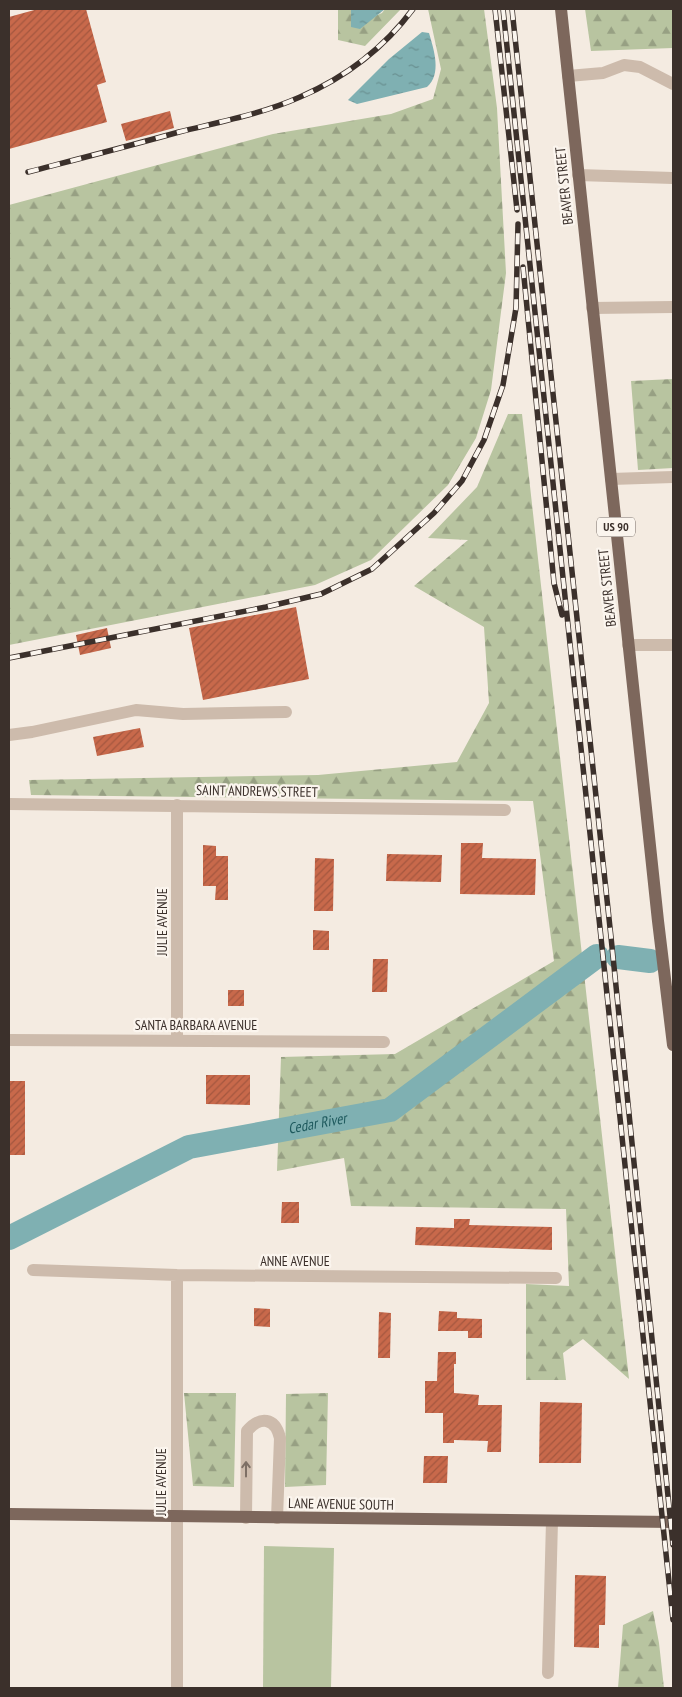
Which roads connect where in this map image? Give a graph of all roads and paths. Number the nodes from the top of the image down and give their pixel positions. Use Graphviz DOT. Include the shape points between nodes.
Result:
graph roads {
  1 [pos="561,9"];
  2 [pos="568,76"];
  3 [pos="673,84"];
  4 [pos="578,175"];
  5 [pos="673,178"];
  6 [pos="673,307"];
  7 [pos="592,308"];
  8 [pos="673,477"];
  9 [pos="611,480"];
  10 [pos="673,644"];
  11 [pos="628,645"];
  12 [pos="286,712"];
  13 [pos="9,734"];
  14 [pos="9,804"];
  15 [pos="177,805"];
  16 [pos="505,810"];
  17 [pos="9,1040"];
  18 [pos="177,1040"];
  19 [pos="384,1042"];
  20 [pos="673,1045"];
  21 [pos="33,1270"];
  22 [pos="177,1275"];
  23 [pos="556,1278"];
  24 [pos="9,1514"];
  25 [pos="176,1517"];
  26 [pos="246,1518"];
  27 [pos="277,1518"];
  28 [pos="552,1521"];
  29 [pos="673,1522"];
  30 [pos="548,1673"];
  31 [pos="177,1688"];
  1 -- 2 [label="main road, BEAVER STREET / US 90"];
  2 -- 3 [label="street" via="603,73 624,65 640,67"];
  2 -- 4 [label="main road, BEAVER STREET / US 90"];
  4 -- 5 [label="street"];
  4 -- 7 [label="main road, BEAVER STREET / US 90"];
  6 -- 7 [label="street"];
  7 -- 9 [label="main road, BEAVER STREET / US 90"];
  8 -- 9 [label="street"];
  9 -- 11 [label="main road, BEAVER STREET / US 90"];
  10 -- 11 [label="street"];
  11 -- 20 [label="main road, BEAVER STREET / US 90"];
  12 -- 13 [label="street" via="183,714 136,710"];
  14 -- 15 [label="street, SAINT ANDREWS STREET"];
  15 -- 16 [label="street, SAINT ANDREWS STREET"];
  15 -- 18 [label="street, JULIE AVENUE"];
  17 -- 18 [label="street, SANTA BARBARA AVENUE"];
  18 -- 19 [label="street, SANTA BARBARA AVENUE"];
  21 -- 22 [label="street, ANNE AVENUE"];
  22 -- 23 [label="street, ANNE AVENUE"];
  22 -- 25 [label="street, JULIE AVENUE"];
  24 -- 25 [label="main road, LANE AVENUE SOUTH"];
  25 -- 26 [label="main road, LANE AVENUE SOUTH"];
  25 -- 31 [label="street, JULIE AVENUE"];
  26 -- 27 [label="main road, LANE AVENUE SOUTH"];
  26 -- 27 [label="street, one-way" via="247,1431 261,1421 270,1422 278,1428 280,1438"];
  27 -- 28 [label="main road, LANE AVENUE SOUTH"];
  28 -- 29 [label="main road, LANE AVENUE SOUTH"];
  28 -- 30 [label="street"];
}
